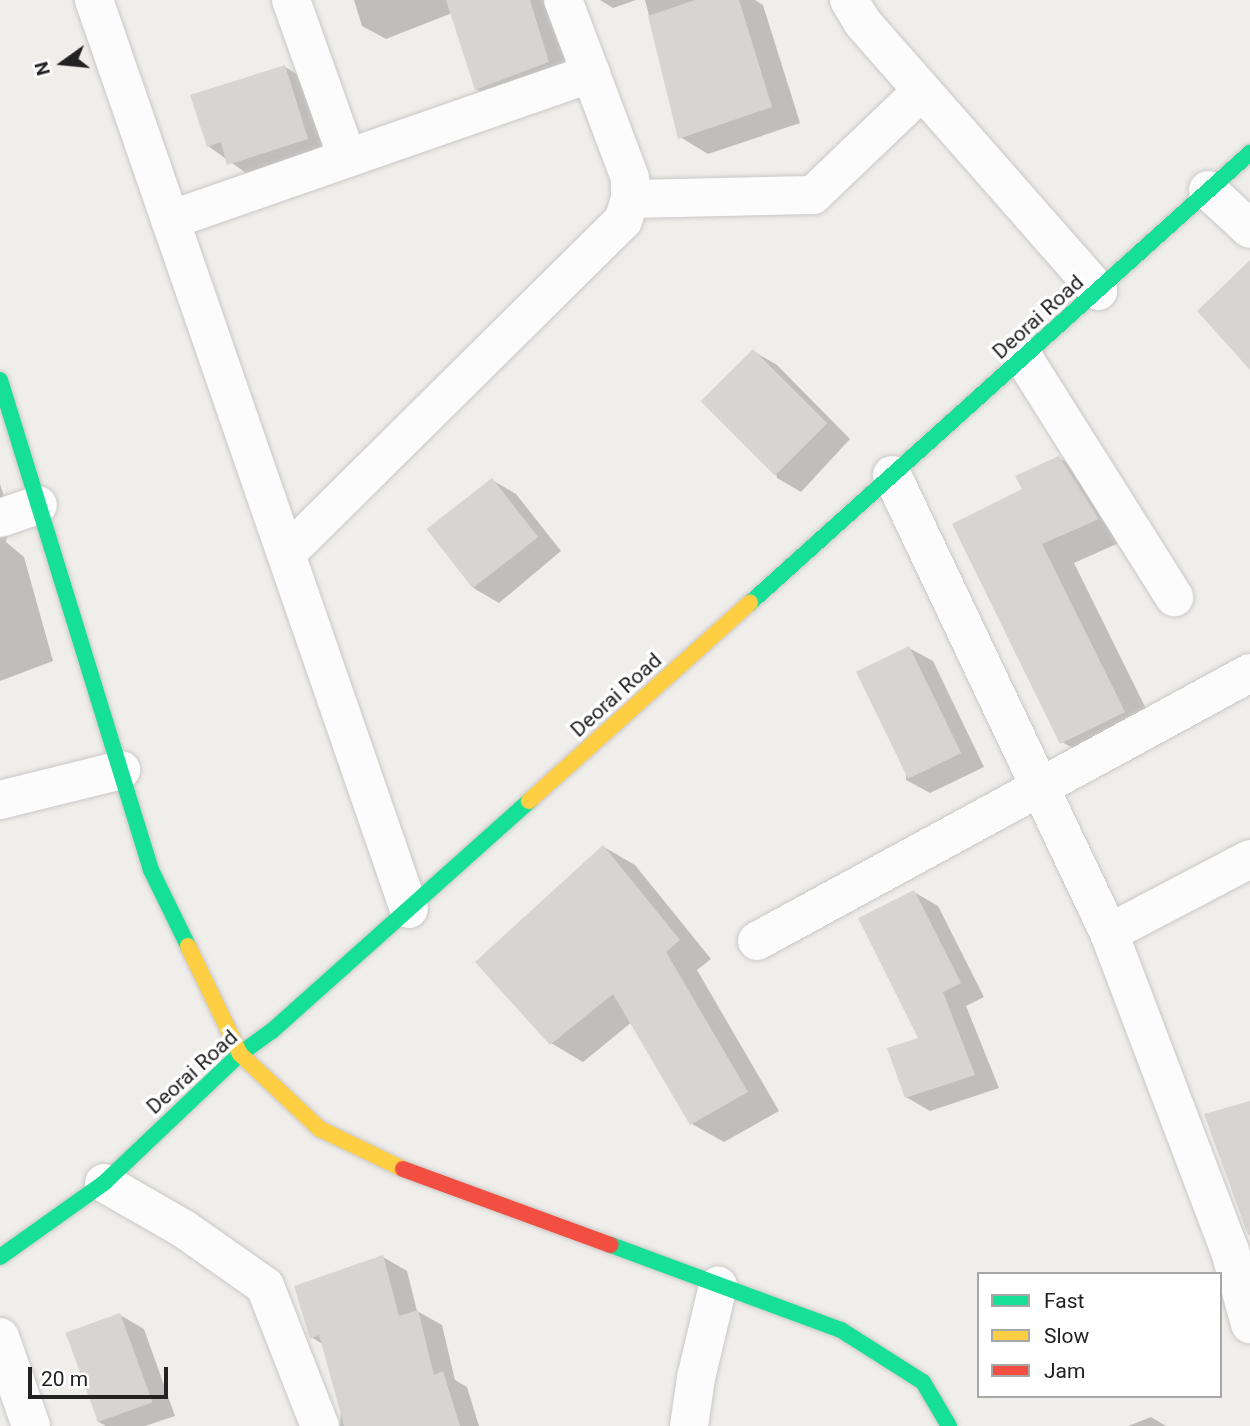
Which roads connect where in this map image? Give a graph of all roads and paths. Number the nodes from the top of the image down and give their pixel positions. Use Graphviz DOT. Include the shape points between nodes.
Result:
graph roads {
  1 [pos="94,0"];
  2 [pos="291,0"];
  3 [pos="563,0"];
  4 [pos="849,0"];
  5 [pos="591,73"];
  6 [pos="922,91"];
  7 [pos="1250,153"];
  8 [pos="347,157"];
  9 [pos="1208,190"];
  10 [pos="630,199"];
  11 [pos="170,220"];
  12 [pos="1250,229"];
  13 [pos="1098,291"];
  14 [pos="1023,357"];
  15 [pos="0,380"];
  16 [pos="892,475"];
  17 [pos="38,505"];
  18 [pos="0,518"];
  19 [pos="286,554"];
  20 [pos="1174,597"];
  21 [pos="1250,673"];
  22 [pos="121,771"];
  23 [pos="1038,787"];
  24 [pos="0,800"];
  25 [pos="1250,859"];
  26 [pos="409,909"];
  27 [pos="1109,933"];
  28 [pos="757,941"];
  29 [pos="240,1054"];
  30 [pos="104,1183"];
  31 [pos="1240,1244"];
  32 [pos="0,1257"];
  33 [pos="718,1286"];
  34 [pos="1250,1324"];
  35 [pos="0,1337"];
  36 [pos="32,1426"];
  37 [pos="320,1426"];
  38 [pos="690,1426"];
  39 [pos="949,1426"];
  1 -- 11 [label="street"];
  2 -- 8 [label="street"];
  3 -- 5 [label="street"];
  4 -- 6 [label="street" via="862,22"];
  5 -- 8 [label="street"];
  5 -- 10 [label="street" via="622,154"];
  6 -- 10 [label="street" via="813,195"];
  6 -- 13 [label="street"];
  7 -- 9 [label="street, Deorai Road"];
  8 -- 11 [label="street"];
  9 -- 12 [label="street"];
  9 -- 13 [label="street, Deorai Road"];
  10 -- 19 [label="street" via="623,221"];
  11 -- 19 [label="street"];
  13 -- 14 [label="street, Deorai Road"];
  14 -- 16 [label="street, Deorai Road"];
  14 -- 20 [label="street"];
  15 -- 17 [label="street"];
  16 -- 23 [label="street"];
  16 -- 26 [label="street, Deorai Road"];
  17 -- 18 [label="street"];
  17 -- 22 [label="street"];
  19 -- 26 [label="street"];
  21 -- 23 [label="street"];
  22 -- 24 [label="street"];
  22 -- 29 [label="street" via="151,870"];
  23 -- 27 [label="street"];
  23 -- 28 [label="street"];
  25 -- 27 [label="street"];
  26 -- 29 [label="street, Deorai Road"];
  27 -- 31 [label="street"];
  29 -- 30 [label="street, Deorai Road"];
  29 -- 33 [label="street" via="320,1129 374,1158"];
  30 -- 32 [label="street, Deorai Road"];
  30 -- 37 [label="street" via="184,1229 265,1286"];
  31 -- 34 [label="street"];
  33 -- 38 [label="street" via="696,1378"];
  33 -- 39 [label="street" via="841,1330 923,1382"];
  35 -- 36 [label="street"];
}
